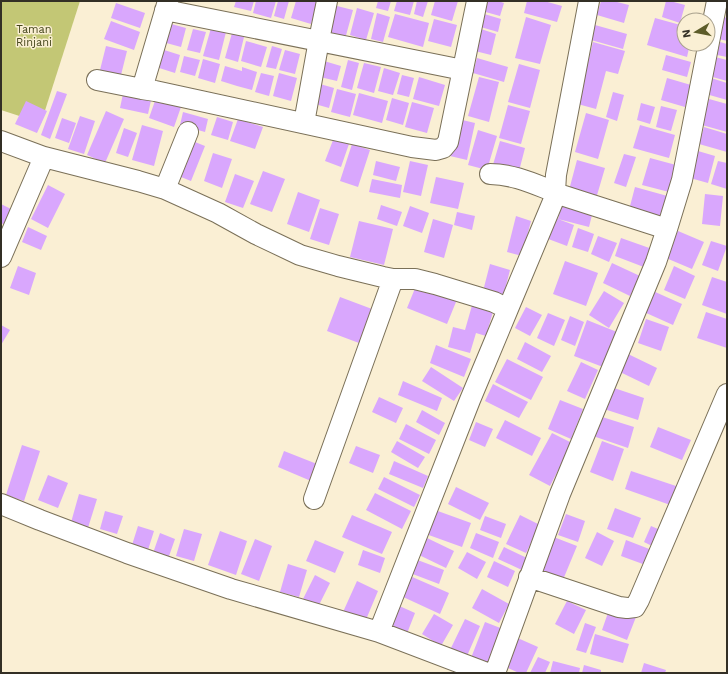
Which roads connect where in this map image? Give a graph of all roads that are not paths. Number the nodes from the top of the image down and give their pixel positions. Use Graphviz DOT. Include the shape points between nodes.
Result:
graph roads {
  1 [pos="327,1"];
  2 [pos="477,1"];
  3 [pos="589,1"];
  4 [pos="717,1"];
  5 [pos="166,6"];
  6 [pos="319,40"];
  7 [pos="463,70"];
  8 [pos="96,80"];
  9 [pos="142,89"];
  10 [pos="304,123"];
  11 [pos="188,132"];
  12 [pos="1,141"];
  13 [pos="44,157"];
  14 [pos="490,174"];
  15 [pos="165,189"];
  16 [pos="555,192"];
  17 [pos="667,229"];
  18 [pos="1,257"];
  19 [pos="393,279"];
  20 [pos="508,309"];
  21 [pos="727,394"];
  22 [pos="314,500"];
  23 [pos="1,504"];
  24 [pos="529,577"];
  25 [pos="379,632"];
  26 [pos="487,673"];
  27 [pos="495,673"];
  1 -- 6 [label="street"];
  2 -- 7 [label="street"];
  3 -- 16 [label="street"];
  4 -- 17 [label="street" via="682,180"];
  5 -- 6 [label="street"];
  5 -- 9 [label="street"];
  6 -- 7 [label="street"];
  6 -- 10 [label="street"];
  7 -- 10 [label="street" via="448,142 443,148 436,150 412,147"];
  8 -- 9 [label="street"];
  9 -- 10 [label="street"];
  11 -- 15 [label="street"];
  12 -- 13 [label="street"];
  13 -- 15 [label="street"];
  13 -- 18 [label="street"];
  14 -- 16 [label="street" via="511,177"];
  15 -- 19 [label="street" via="300,255"];
  16 -- 17 [label="street"];
  16 -- 20 [label="street"];
  17 -- 24 [label="street"];
  19 -- 20 [label="street" via="414,279 435,284 494,302"];
  19 -- 22 [label="street"];
  20 -- 25 [label="street"];
  21 -- 24 [label="street" via="635,606 619,608"];
  23 -- 25 [label="street" via="134,556 231,589"];
  24 -- 27 [label="street"];
  25 -- 26 [label="street"];
}
